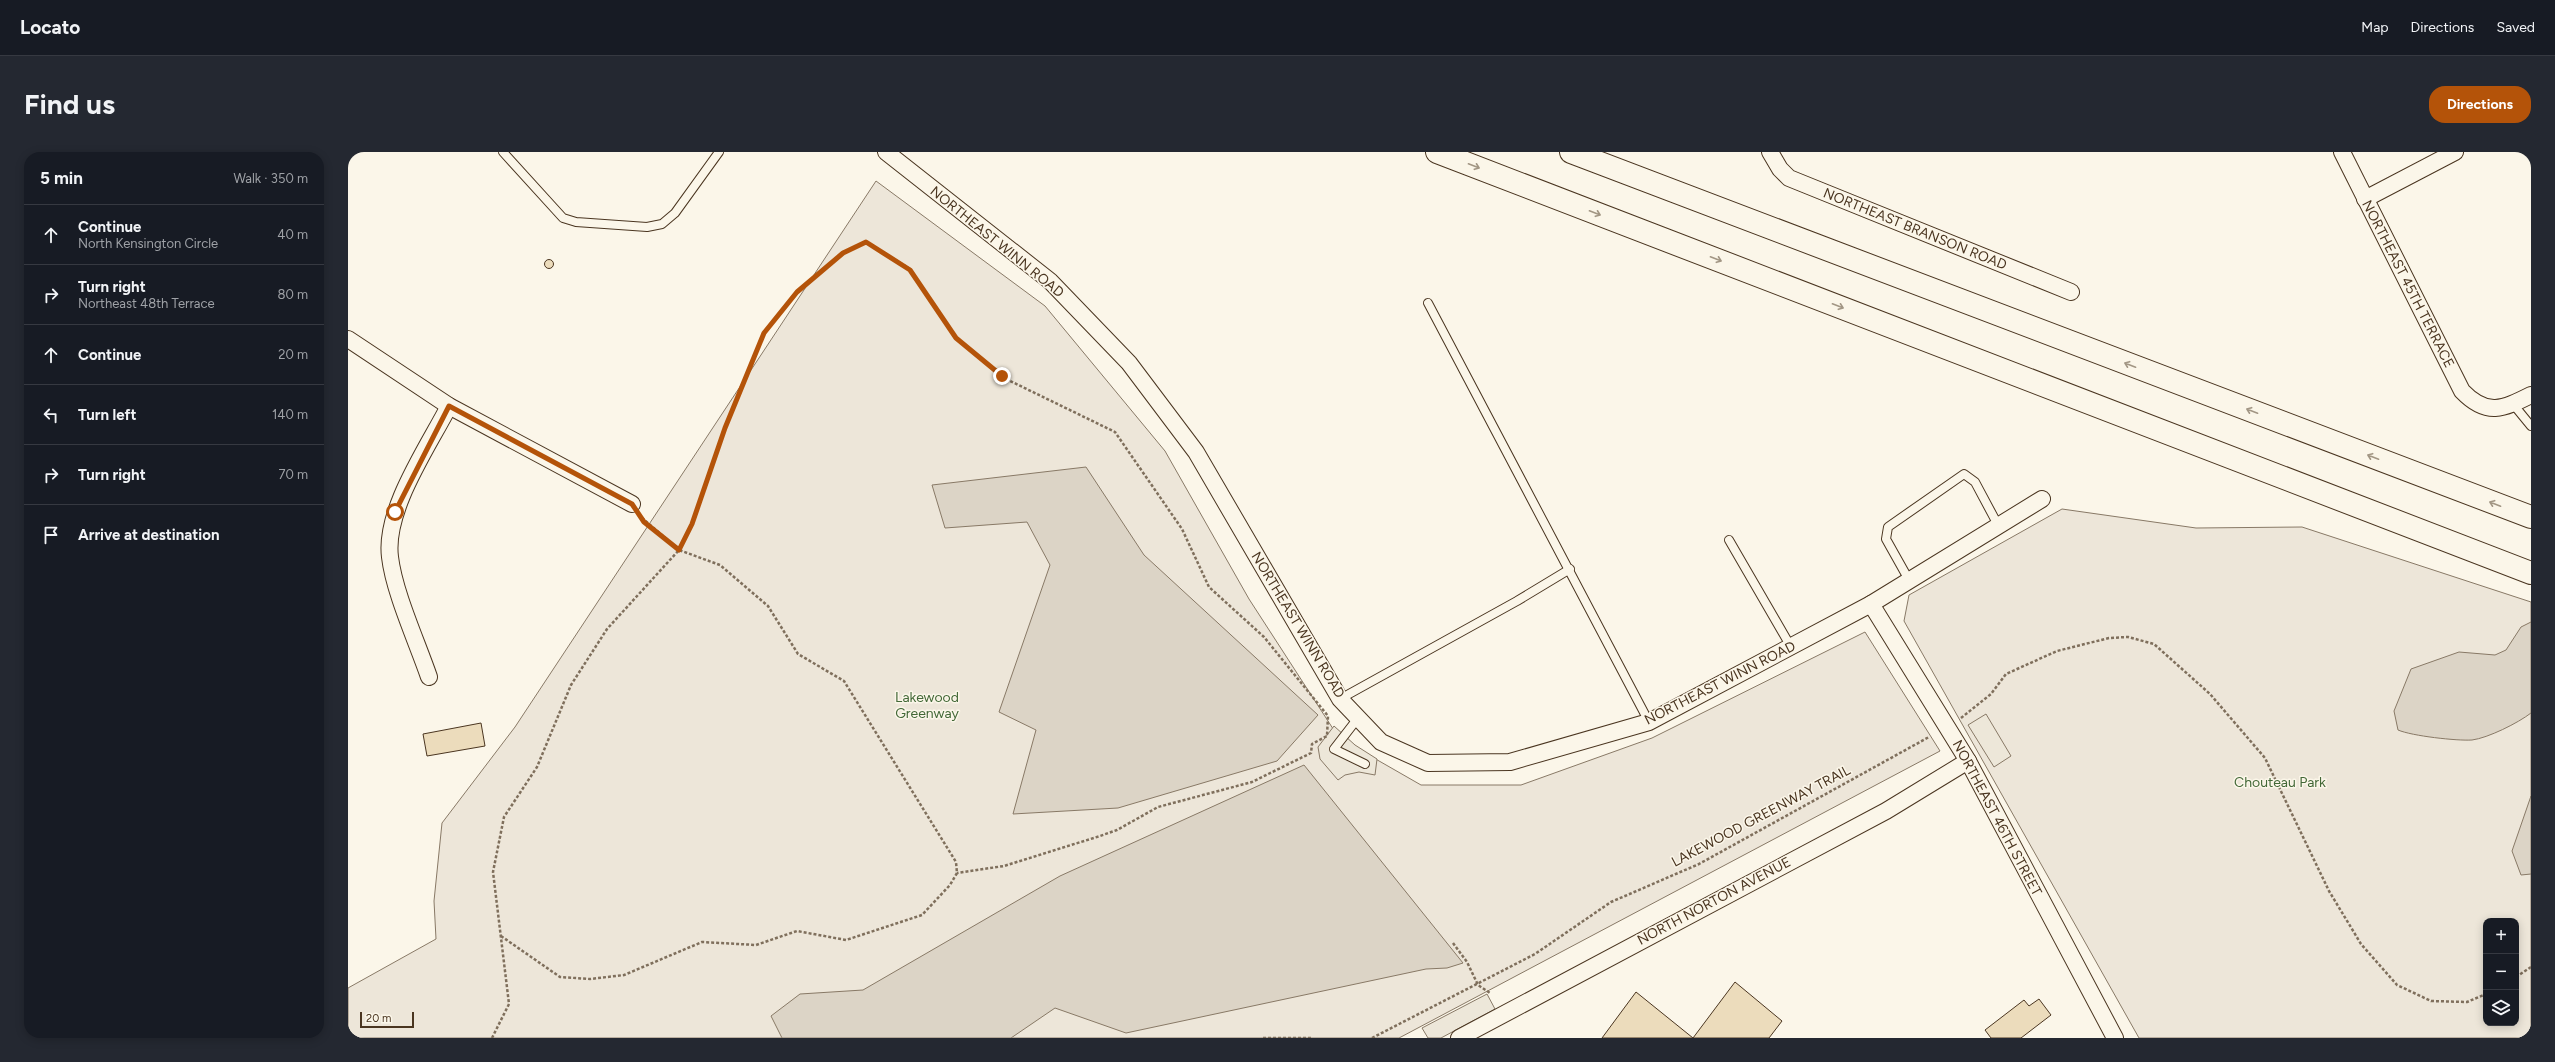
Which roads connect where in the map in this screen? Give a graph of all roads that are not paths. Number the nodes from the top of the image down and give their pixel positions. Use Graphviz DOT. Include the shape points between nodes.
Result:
graph roads {
  1 [pos="503,152"];
  2 [pos="720,152"];
  3 [pos="886,152"];
  4 [pos="1437,152"];
  5 [pos="1571,152"];
  6 [pos="1770,152"];
  7 [pos="2342,152"];
  8 [pos="2455,152"];
  9 [pos="2365,199"];
  10 [pos="2071,292"];
  11 [pos="1428,303"];
  12 [pos="348,339"];
  13 [pos="2531,395"];
  14 [pos="2512,404"];
  15 [pos="449,406"];
  16 [pos="2531,426"];
  17 [pos="2042,499"];
  18 [pos="632,504"];
  19 [pos="2531,517"];
  20 [pos="1998,524"];
  21 [pos="1729,540"];
  22 [pos="1570,569"];
  23 [pos="2531,573"];
  24 [pos="1909,580"];
  25 [pos="1871,604"];
  26 [pos="1791,647"];
  27 [pos="429,676"];
  28 [pos="1340,699"];
  29 [pos="1358,718"];
  30 [pos="1649,722"];
  31 [pos="1968,761"];
  32 [pos="1365,764"];
  33 [pos="2109,1036"];
  34 [pos="1459,1038"];
  1 -- 2 [label="lane" via="563,218 576,222 647,227 662,224 675,213"];
  3 -- 28 [label="street, NORTHEAST WINN ROAD" via="1050,281 1129,363 1196,452"];
  4 -- 23 [label="highway, one-way"];
  19 -- 5 [label="highway, one-way"];
  6 -- 10 [label="street, NORTHEAST BRANSON ROAD" via="1789,178"];
  7 -- 9 [label="street, NORTHEAST 45TH TERRACE"];
  8 -- 9 [label="street"];
  9 -- 14 [label="street, NORTHEAST 45TH TERRACE" via="2462,391 2484,407 2504,409"];
  11 -- 22 [label="lane"];
  12 -- 15 [label="street"];
  13 -- 14 [label="street"];
  14 -- 16 [label="lane"];
  15 -- 18 [label="street"];
  15 -- 27 [label="street" via="398,505 390,541 392,571"];
  17 -- 20 [label="street, NORTHEAST WINN ROAD"];
  20 -- 24 [label="street, NORTHEAST WINN ROAD"];
  20 -- 24 [label="lane" via="1975,482 1964,474 1888,527 1886,539"];
  21 -- 26 [label="lane"];
  22 -- 28 [label="lane"];
  22 -- 30 [label="lane"];
  24 -- 25 [label="street, NORTHEAST WINN ROAD"];
  25 -- 26 [label="street, NORTHEAST WINN ROAD"];
  25 -- 31 [label="street, NORTHEAST 46TH STREET"];
  26 -- 30 [label="street, NORTHEAST WINN ROAD"];
  28 -- 29 [label="street, NORTHEAST WINN ROAD"];
  29 -- 30 [label="street, NORTHEAST WINN ROAD" via="1380,742 1428,763 1510,762"];
  29 -- 32 [label="lane" via="1334,749"];
  31 -- 33 [label="street, NORTHEAST 46TH STREET"];
  31 -- 34 [label="street, NORTH NORTON AVENUE" via="1886,811"];
}
